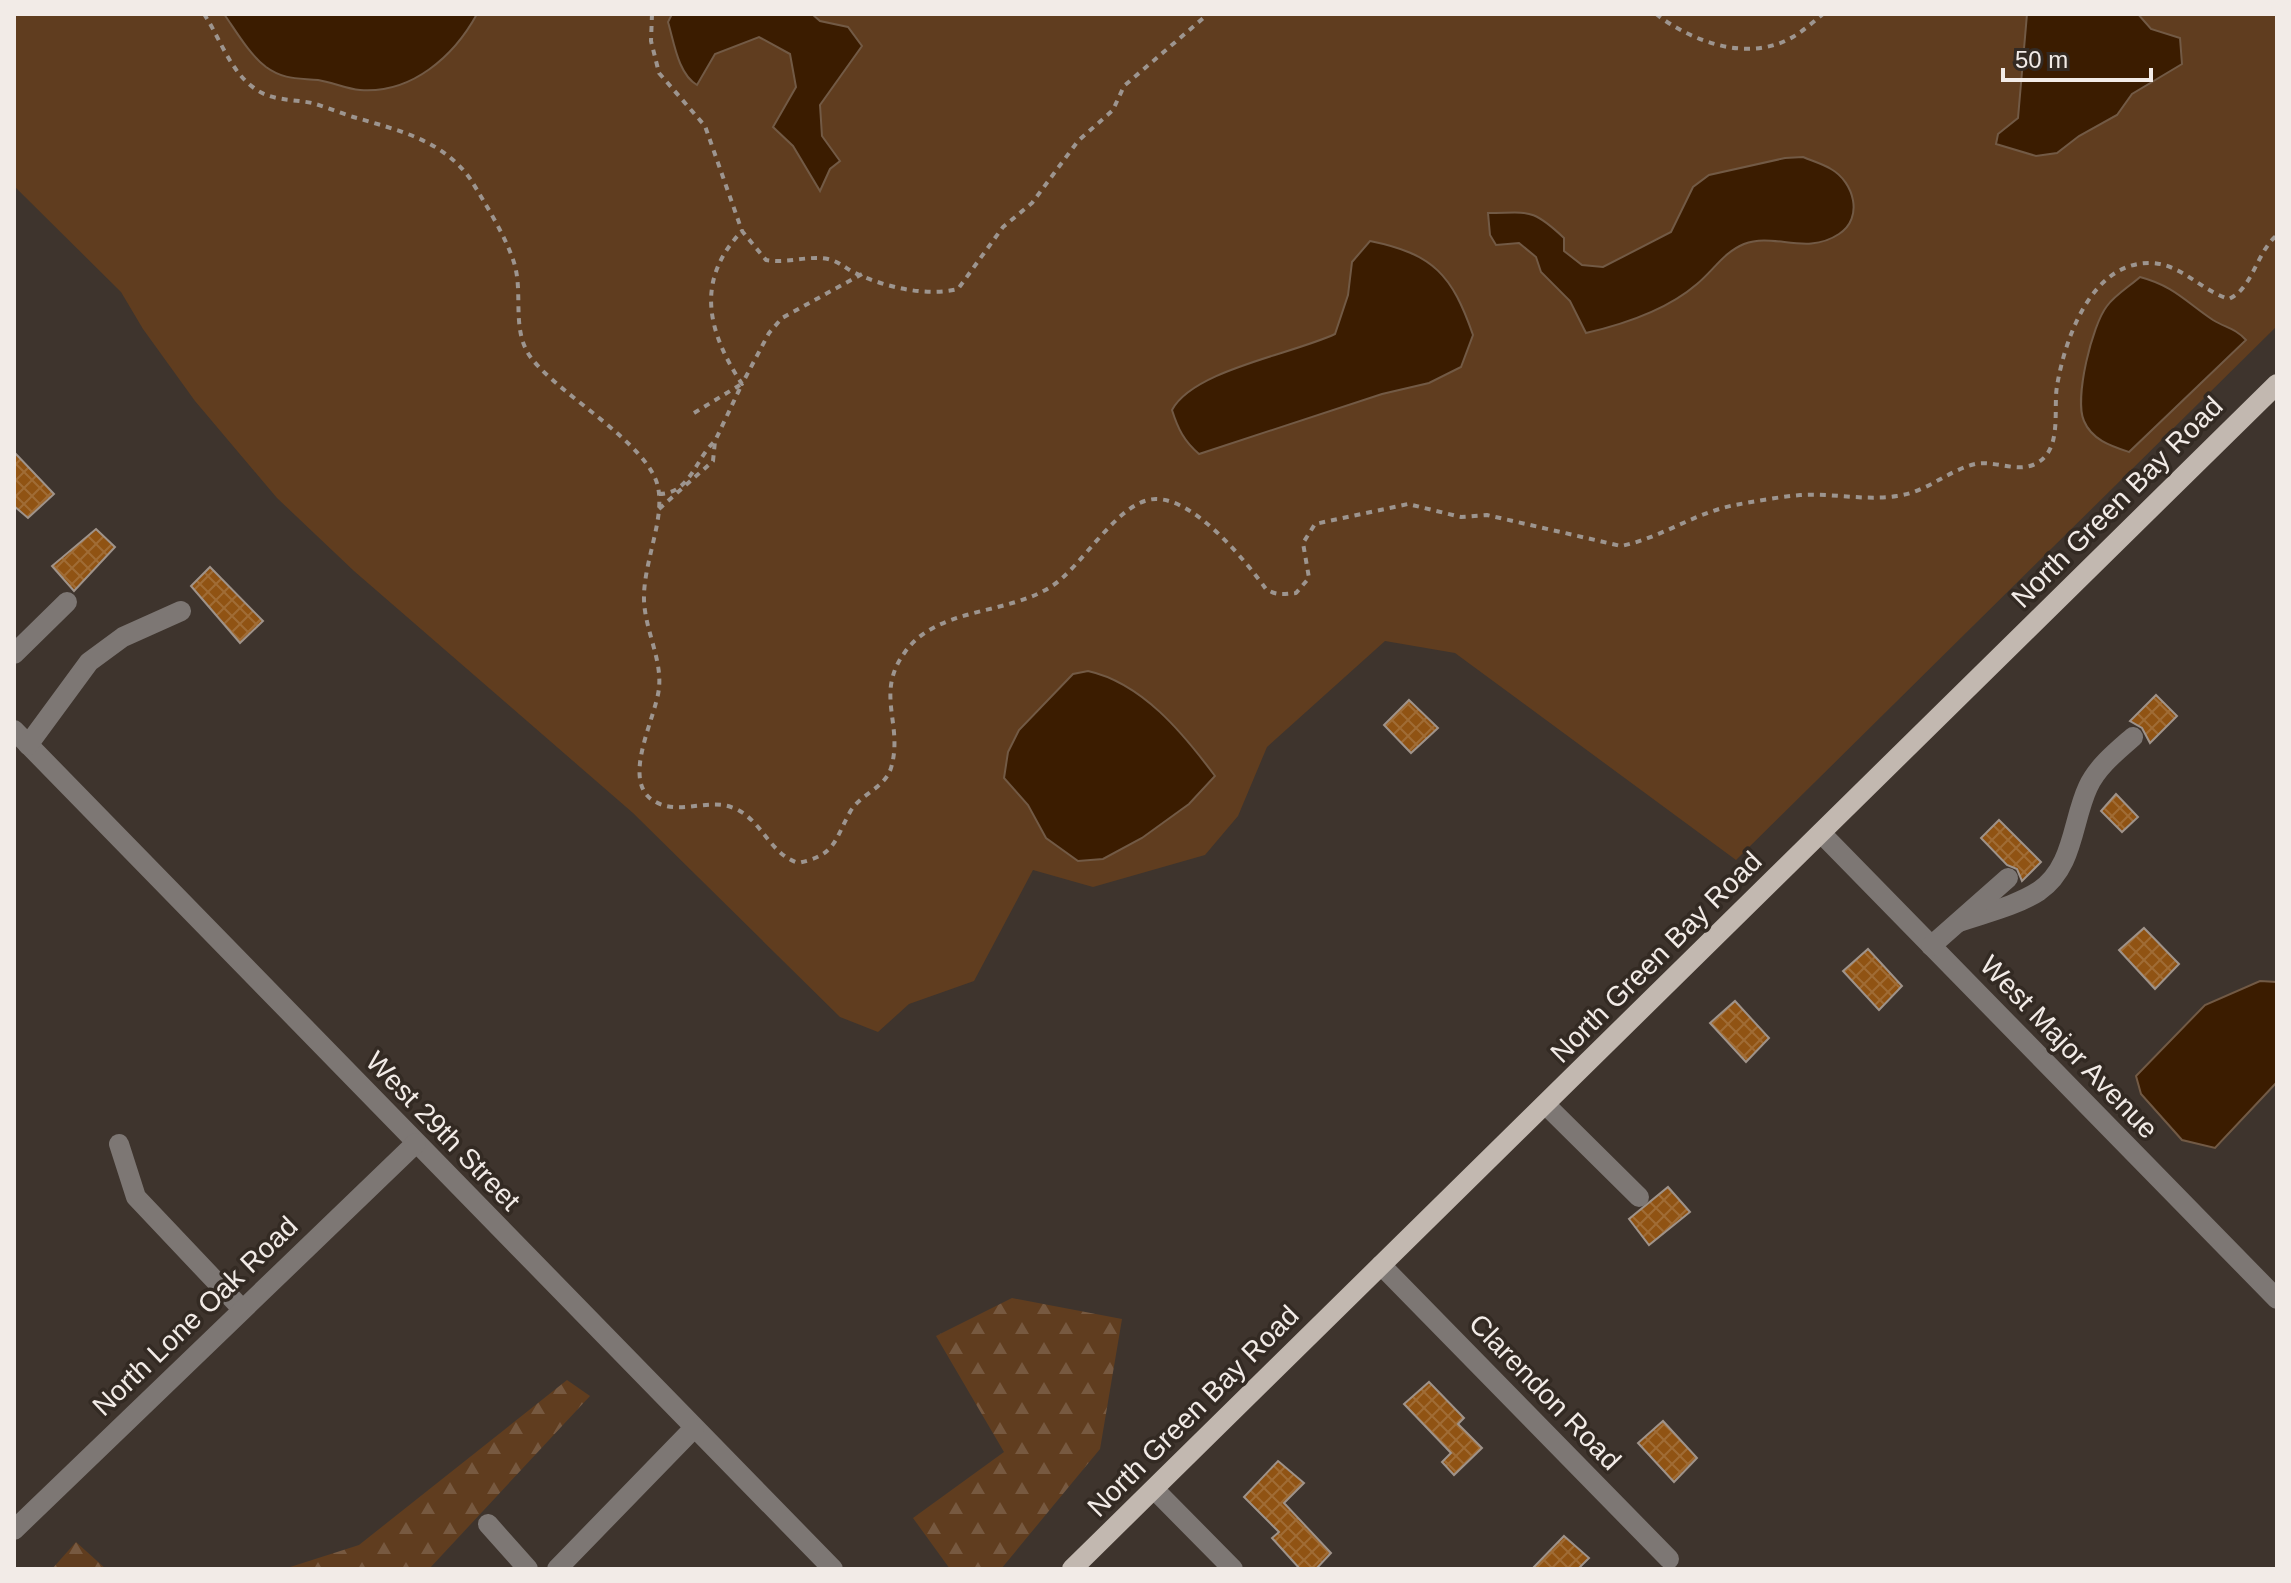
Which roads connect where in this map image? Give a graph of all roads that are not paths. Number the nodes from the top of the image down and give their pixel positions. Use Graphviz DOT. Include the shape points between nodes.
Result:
graph roads {
  1 [pos="2277,384"];
  2 [pos="67,602"];
  3 [pos="181,611"];
  4 [pos="14,654"];
  5 [pos="2133,737"];
  6 [pos="21,738"];
  7 [pos="1821,833"];
  8 [pos="2008,878"];
  9 [pos="1959,922"];
  10 [pos="1931,946"];
  11 [pos="1546,1105"];
  12 [pos="416,1143"];
  13 [pos="119,1144"];
  14 [pos="1639,1197"];
  15 [pos="1381,1265"];
  16 [pos="2277,1299"];
  17 [pos="242,1309"];
  18 [pos="694,1428"];
  19 [pos="1154,1489"];
  20 [pos="488,1524"];
  21 [pos="14,1530"];
  22 [pos="1669,1559"];
  23 [pos="528,1569"];
  24 [pos="557,1569"];
  25 [pos="833,1569"];
  26 [pos="1072,1569"];
  27 [pos="1233,1569"];
  1 -- 7 [label="main road, North Green Bay Road"];
  2 -- 4 [label="street"];
  3 -- 6 [label="street" via="123,637 89,662"];
  5 -- 9 [label="street" via="2088,786 2074,838 2052,880 2038,892"];
  6 -- 12 [label="street, West 29th Street"];
  7 -- 10 [label="street, West Major Avenue"];
  7 -- 11 [label="main road, North Green Bay Road"];
  8 -- 9 [label="street"];
  9 -- 10 [label="street"];
  10 -- 16 [label="street, West Major Avenue"];
  11 -- 14 [label="street"];
  11 -- 15 [label="main road, North Green Bay Road"];
  12 -- 17 [label="street, North Lone Oak Road"];
  12 -- 18 [label="street, West 29th Street"];
  13 -- 17 [label="street" via="136,1197"];
  15 -- 19 [label="main road, North Green Bay Road"];
  15 -- 22 [label="street, Clarendon Road"];
  17 -- 21 [label="street, North Lone Oak Road"];
  18 -- 24 [label="street"];
  18 -- 25 [label="street, West 29th Street"];
  19 -- 26 [label="main road, North Green Bay Road"];
  19 -- 27 [label="street"];
  20 -- 23 [label="street"];
}
